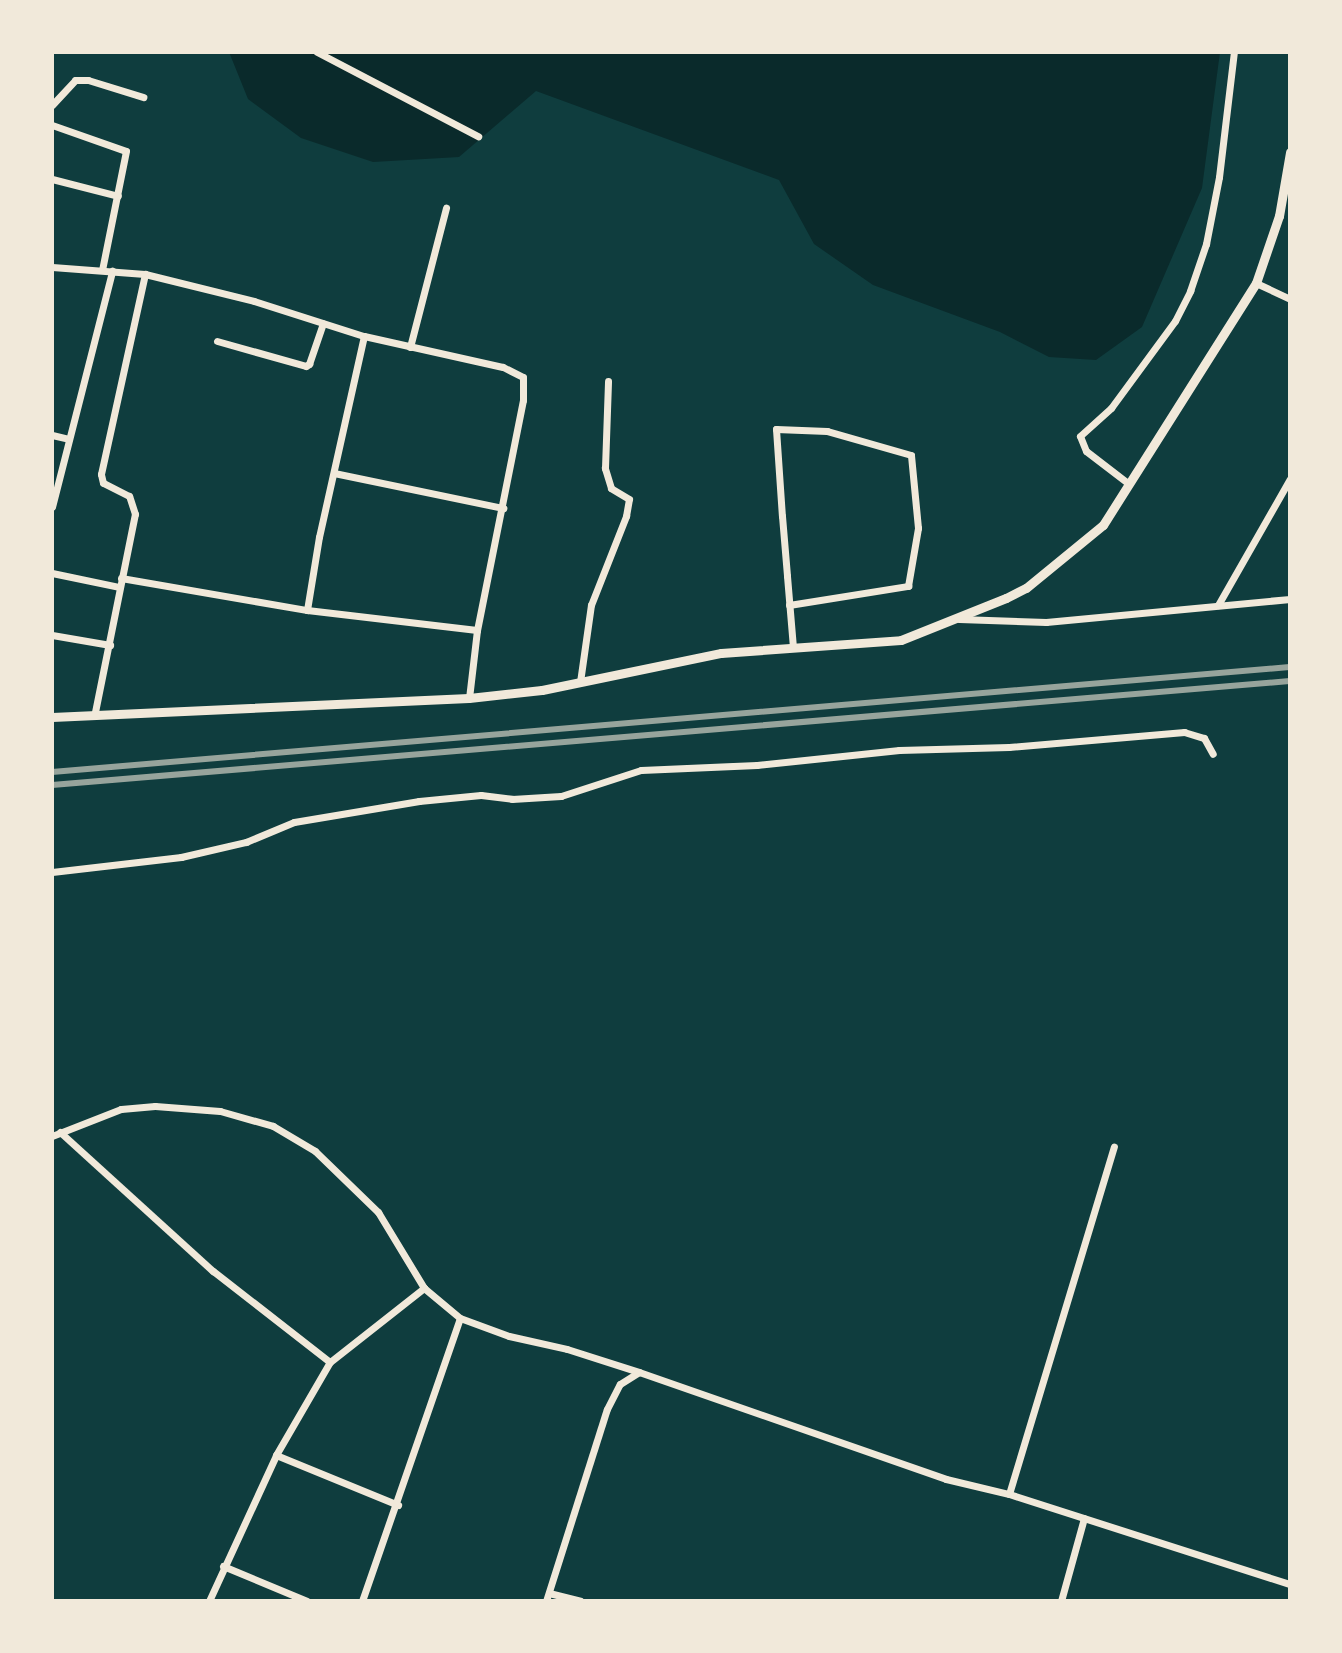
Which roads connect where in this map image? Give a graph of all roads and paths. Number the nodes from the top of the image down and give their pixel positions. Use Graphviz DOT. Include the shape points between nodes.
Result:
graph roads {
  1 [pos="317,52"];
  2 [pos="1234,52"];
  3 [pos="143,97"];
  4 [pos="52,105"];
  5 [pos="52,125"];
  6 [pos="478,136"];
  7 [pos="1290,152"];
  8 [pos="52,179"];
  9 [pos="118,196"];
  10 [pos="446,208"];
  11 [pos="52,267"];
  12 [pos="102,270"];
  13 [pos="112,271"];
  14 [pos="145,274"];
  15 [pos="1256,283"];
  16 [pos="1290,299"];
  17 [pos="323,323"];
  18 [pos="364,336"];
  19 [pos="217,341"];
  20 [pos="410,347"];
  21 [pos="608,381"];
  22 [pos="52,435"];
  23 [pos="69,439"];
  24 [pos="334,473"];
  25 [pos="1290,479"];
  26 [pos="1129,484"];
  27 [pos="52,507"];
  28 [pos="503,508"];
  29 [pos="52,573"];
  30 [pos="120,582"];
  31 [pos="1290,599"];
  32 [pos="789,605"];
  33 [pos="1218,605"];
  34 [pos="307,610"];
  35 [pos="959,619"];
  36 [pos="477,630"];
  37 [pos="52,635"];
  38 [pos="110,645"];
  39 [pos="793,647"];
  40 [pos="580,682"];
  41 [pos="469,698"];
  42 [pos="95,712"];
  43 [pos="52,717"];
  44 [pos="1213,754"];
  45 [pos="52,872"];
  46 [pos="60,1132"];
  47 [pos="52,1136"];
  48 [pos="1114,1146"];
  49 [pos="424,1288"];
  50 [pos="460,1318"];
  51 [pos="330,1362"];
  52 [pos="639,1372"];
  53 [pos="276,1455"];
  54 [pos="1009,1494"];
  55 [pos="398,1505"];
  56 [pos="1084,1518"];
  57 [pos="223,1566"];
  58 [pos="1290,1584"];
  59 [pos="548,1597"];
  60 [pos="209,1601"];
  61 [pos="307,1601"];
  62 [pos="362,1601"];
  63 [pos="580,1601"];
  64 [pos="1061,1601"];
  1 -- 6 [label="street"];
  2 -- 26 [label="street" via="1219,177 1190,291 1175,321 1111,408 1080,436 1086,451"];
  3 -- 4 [label="street" via="75,80"];
  5 -- 9 [label="street" via="126,151"];
  7 -- 15 [label="street" via="1279,216"];
  8 -- 9 [label="street"];
  9 -- 12 [label="street"];
  10 -- 20 [label="street"];
  11 -- 12 [label="street"];
  12 -- 13 [label="street"];
  13 -- 14 [label="street"];
  13 -- 23 [label="street"];
  14 -- 17 [label="street"];
  14 -- 30 [label="street" via="101,474 103,483 134,504"];
  15 -- 16 [label="street"];
  15 -- 26 [label="street"];
  17 -- 18 [label="street"];
  17 -- 19 [label="street" via="306,366"];
  18 -- 20 [label="street"];
  18 -- 24 [label="street"];
  20 -- 28 [label="street" via="503,367 523,377"];
  21 -- 40 [label="street" via="605,468 611,488 629,499 591,605"];
  22 -- 23 [label="street"];
  23 -- 27 [label="street"];
  24 -- 28 [label="street"];
  24 -- 34 [label="street"];
  25 -- 33 [label="street"];
  26 -- 35 [label="street" via="1103,525 1026,588"];
  28 -- 36 [label="street"];
  29 -- 30 [label="street"];
  30 -- 34 [label="street"];
  30 -- 38 [label="street"];
  31 -- 33 [label="street"];
  32 -- 32 [label="street" via="776,429 827,431 911,455 918,528 908,586"];
  32 -- 39 [label="street"];
  33 -- 35 [label="street" via="1046,622"];
  34 -- 36 [label="street"];
  35 -- 39 [label="street" via="901,640"];
  36 -- 41 [label="street"];
  37 -- 38 [label="street"];
  38 -- 42 [label="street"];
  39 -- 40 [label="street" via="721,653"];
  40 -- 41 [label="street"];
  41 -- 42 [label="street"];
  42 -- 43 [label="street"];
  44 -- 45 [label="street" via="1204,738 1184,732 641,770 561,796 419,801 294,822 246,842 181,857"];
  46 -- 47 [label="street"];
  46 -- 49 [label="street" via="121,1109 155,1106 220,1111 273,1126 315,1151 378,1212"];
  46 -- 51 [label="street" via="202,1261"];
  48 -- 54 [label="street"];
  49 -- 50 [label="street"];
  49 -- 51 [label="street"];
  50 -- 52 [label="street"];
  50 -- 55 [label="street"];
  51 -- 53 [label="street"];
  52 -- 54 [label="street" via="946,1479"];
  52 -- 59 [label="street" via="613,1393"];
  53 -- 55 [label="street"];
  53 -- 57 [label="street"];
  54 -- 56 [label="street"];
  55 -- 62 [label="street"];
  56 -- 58 [label="street"];
  56 -- 64 [label="street"];
  57 -- 60 [label="street"];
  57 -- 61 [label="street"];
  59 -- 63 [label="street"];
}
